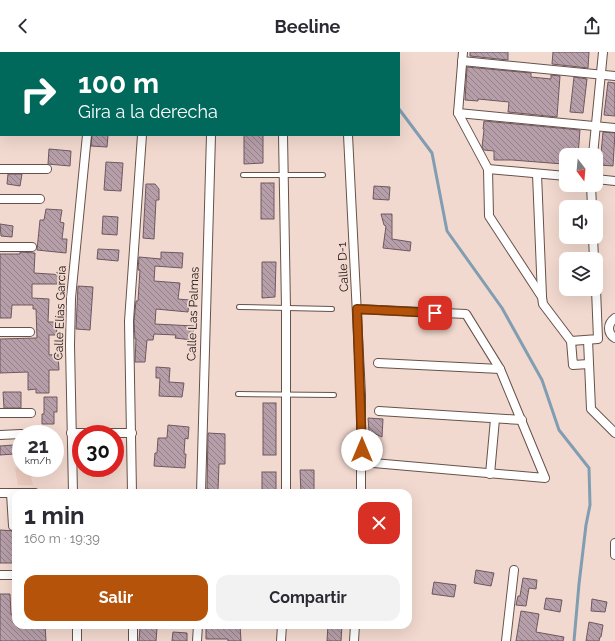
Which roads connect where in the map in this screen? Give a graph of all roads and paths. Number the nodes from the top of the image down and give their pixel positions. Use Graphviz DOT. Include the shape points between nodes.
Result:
graph roads {
  1 [pos="463,52"];
  2 [pos="603,52"];
  3 [pos="462,62"];
  4 [pos="601,75"];
  5 [pos="615,76"];
  6 [pos="458,113"];
  7 [pos="596,126"];
  8 [pos="615,128"];
  9 [pos="87,136"];
  10 [pos="142,136"];
  11 [pos="210,136"];
  12 [pos="283,136"];
  13 [pos="348,136"];
  14 [pos="594,148"];
  15 [pos="0,169"];
  16 [pos="47,169"];
  17 [pos="488,169"];
  18 [pos="537,174"];
  19 [pos="243,175"];
  20 [pos="283,175"];
  21 [pos="323,175"];
  22 [pos="559,176"];
  23 [pos="603,179"];
  24 [pos="615,180"];
  25 [pos="40,199"];
  26 [pos="0,200"];
  27 [pos="0,247"];
  28 [pos="32,247"];
  29 [pos="596,296"];
  30 [pos="542,297"];
  31 [pos="239,307"];
  32 [pos="286,308"];
  33 [pos="332,309"];
  34 [pos="357,309"];
  35 [pos="615,318"];
  36 [pos="608,329"];
  37 [pos="598,330"];
  38 [pos="0,332"];
  39 [pos="30,332"];
  40 [pos="615,338"];
  41 [pos="588,340"];
  42 [pos="571,341"];
  43 [pos="378,363"];
  44 [pos="589,364"];
  45 [pos="500,369"];
  46 [pos="238,394"];
  47 [pos="286,395"];
  48 [pos="334,395"];
  49 [pos="379,411"];
  50 [pos="0,413"];
  51 [pos="30,413"];
  52 [pos="495,419"];
  53 [pos="522,420"];
  54 [pos="71,432"];
  55 [pos="132,433"];
  56 [pos="615,433"];
  57 [pos="12,434"];
  58 [pos="0,435"];
  59 [pos="362,462"];
  60 [pos="490,474"];
  61 [pos="73,489"];
  62 [pos="132,489"];
  63 [pos="201,489"];
  64 [pos="286,489"];
  65 [pos="361,489"];
  66 [pos="0,493"];
  67 [pos="11,493"];
  68 [pos="12,510"];
  69 [pos="615,543"];
  70 [pos="615,555"];
  71 [pos="514,570"];
  72 [pos="12,575"];
  73 [pos="0,576"];
  74 [pos="77,629"];
  75 [pos="133,629"];
  76 [pos="198,629"];
  77 [pos="282,629"];
  78 [pos="355,629"];
  79 [pos="77,641"];
  80 [pos="133,641"];
  81 [pos="197,641"];
  82 [pos="281,641"];
  83 [pos="354,641"];
  84 [pos="506,641"];
  1 -- 3 [label="street"];
  2 -- 4 [label="street"];
  3 -- 4 [label="street"];
  3 -- 6 [label="street"];
  4 -- 5 [label="street"];
  4 -- 7 [label="street"];
  6 -- 7 [label="street"];
  6 -- 17 [label="street"];
  7 -- 8 [label="street"];
  7 -- 14 [label="street"];
  9 -- 54 [label="street, Calle Elías García" via="71,298"];
  10 -- 55 [label="street" via="129,321"];
  11 -- 63 [label="street, Calle Las Palmas"];
  12 -- 20 [label="street"];
  13 -- 34 [label="street, Calle D-1"];
  15 -- 16 [label="street"];
  17 -- 18 [label="street"];
  17 -- 30 [label="street" via="490,216"];
  18 -- 22 [label="street"];
  18 -- 30 [label="street"];
  19 -- 20 [label="lane"];
  20 -- 21 [label="lane"];
  20 -- 32 [label="street"];
  23 -- 24 [label="street"];
  25 -- 26 [label="street"];
  27 -- 28 [label="street"];
  29 -- 37 [label="street"];
  30 -- 42 [label="street" via="543,304"];
  31 -- 32 [label="lane"];
  32 -- 33 [label="lane"];
  32 -- 47 [label="street"];
  34 -- 45 [label="street" via="466,314"];
  34 -- 59 [label="street, Calle D-1"];
  35 -- 36 [label="street" via="610,322"];
  36 -- 37 [label="street"];
  36 -- 40 [label="street"];
  37 -- 41 [label="street" via="598,340"];
  38 -- 39 [label="street"];
  41 -- 42 [label="street"];
  41 -- 44 [label="street"];
  42 -- 44 [label="street" via="573,364"];
  43 -- 45 [label="street"];
  44 -- 56 [label="street" via="591,409"];
  45 -- 53 [label="street"];
  46 -- 47 [label="lane"];
  47 -- 48 [label="lane"];
  47 -- 64 [label="street"];
  49 -- 52 [label="street"];
  50 -- 51 [label="street"];
  52 -- 53 [label="street"];
  52 -- 60 [label="street"];
  53 -- 60 [label="street" via="545,478"];
  54 -- 55 [label="street"];
  54 -- 61 [label="street, Calle Elías García"];
  55 -- 62 [label="street"];
  57 -- 58 [label="street"];
  59 -- 60 [label="street"];
  59 -- 65 [label="street, Calle D-1"];
  66 -- 67 [label="street"];
  67 -- 68 [label="street"];
  69 -- 70 [label="street"];
  71 -- 84 [label="street"];
  72 -- 73 [label="street"];
  74 -- 79 [label="street"];
  75 -- 80 [label="street"];
  76 -- 81 [label="street"];
  77 -- 82 [label="street"];
  78 -- 83 [label="street"];
}
